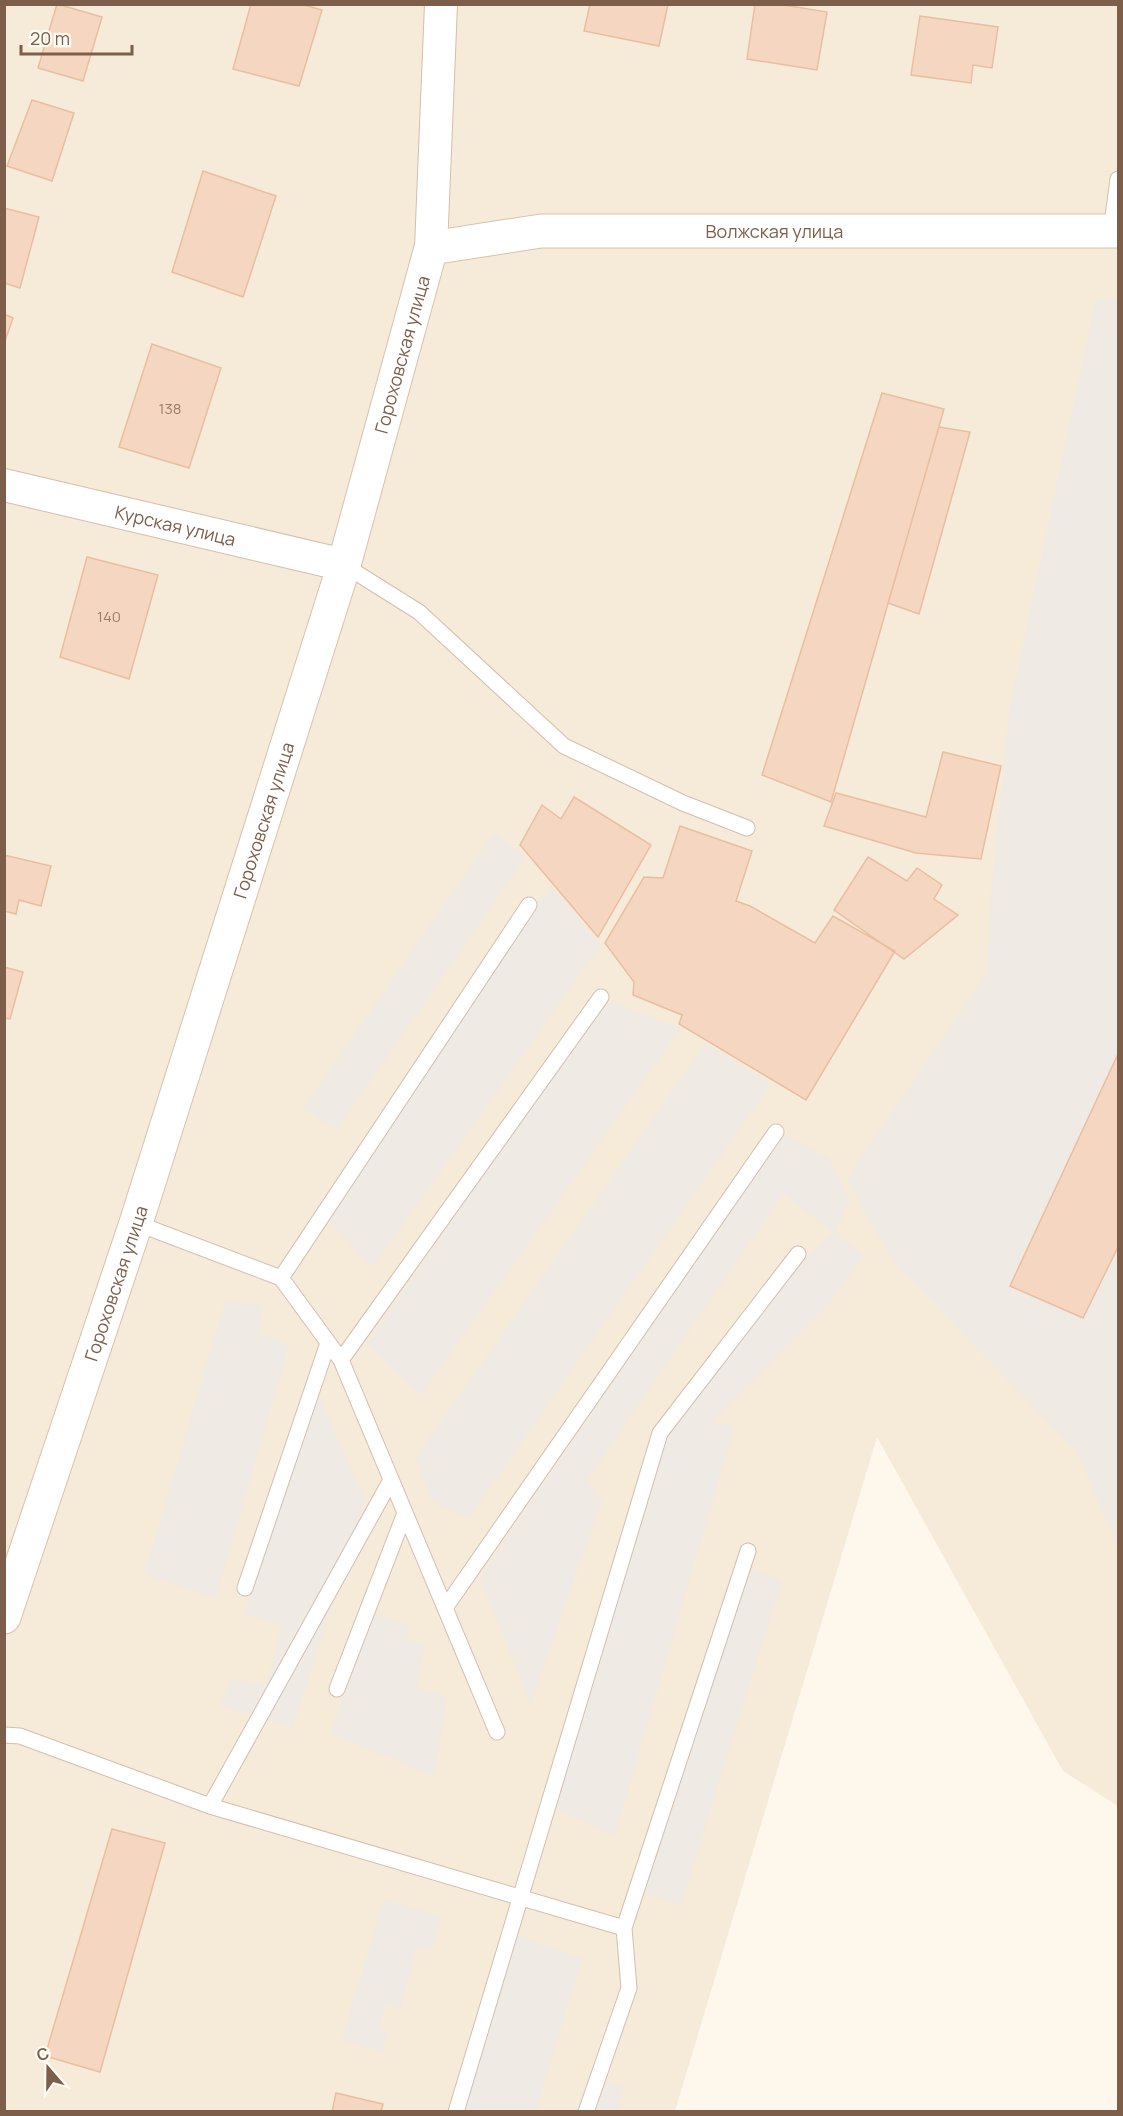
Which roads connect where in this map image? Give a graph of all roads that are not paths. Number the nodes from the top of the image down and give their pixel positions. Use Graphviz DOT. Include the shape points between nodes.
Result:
graph roads {
  1 [pos="441,4"];
  2 [pos="1119,179"];
  3 [pos="1115,232"];
  4 [pos="430,248"];
  5 [pos="4,485"];
  6 [pos="344,565"];
  7 [pos="747,828"];
  8 [pos="529,905"];
  9 [pos="601,997"];
  10 [pos="776,1132"];
  11 [pos="136,1222"];
  12 [pos="798,1254"];
  13 [pos="281,1278"];
  14 [pos="328,1343"];
  15 [pos="341,1360"];
  16 [pos="391,1480"];
  17 [pos="405,1513"];
  18 [pos="748,1551"];
  19 [pos="245,1588"];
  20 [pos="444,1608"];
  21 [pos="4,1617"];
  22 [pos="336,1689"];
  23 [pos="496,1732"];
  24 [pos="4,1735"];
  25 [pos="210,1806"];
  26 [pos="519,1897"];
  27 [pos="624,1928"];
  28 [pos="456,2112"];
  29 [pos="586,2112"];
  1 -- 4 [label="street, Гороховская улица"];
  2 -- 3 [label="lane"];
  3 -- 4 [label="street, Волжская улица" via="541,231"];
  4 -- 6 [label="street, Гороховская улица"];
  5 -- 6 [label="street, Курская улица"];
  6 -- 7 [label="lane" via="419,612 564,746 683,803"];
  6 -- 11 [label="street, Гороховская улица"];
  8 -- 13 [label="lane"];
  9 -- 15 [label="lane"];
  10 -- 20 [label="lane"];
  11 -- 13 [label="lane"];
  11 -- 21 [label="street, Гороховская улица"];
  12 -- 26 [label="lane" via="660,1433"];
  13 -- 14 [label="lane"];
  14 -- 15 [label="lane"];
  14 -- 19 [label="lane"];
  15 -- 16 [label="lane"];
  16 -- 17 [label="lane"];
  16 -- 25 [label="lane"];
  17 -- 20 [label="lane"];
  17 -- 22 [label="lane"];
  18 -- 27 [label="lane"];
  20 -- 23 [label="lane"];
  24 -- 25 [label="lane" via="20,1736"];
  25 -- 26 [label="lane"];
  26 -- 27 [label="lane"];
  26 -- 28 [label="lane"];
  27 -- 29 [label="lane" via="629,1988"];
}
